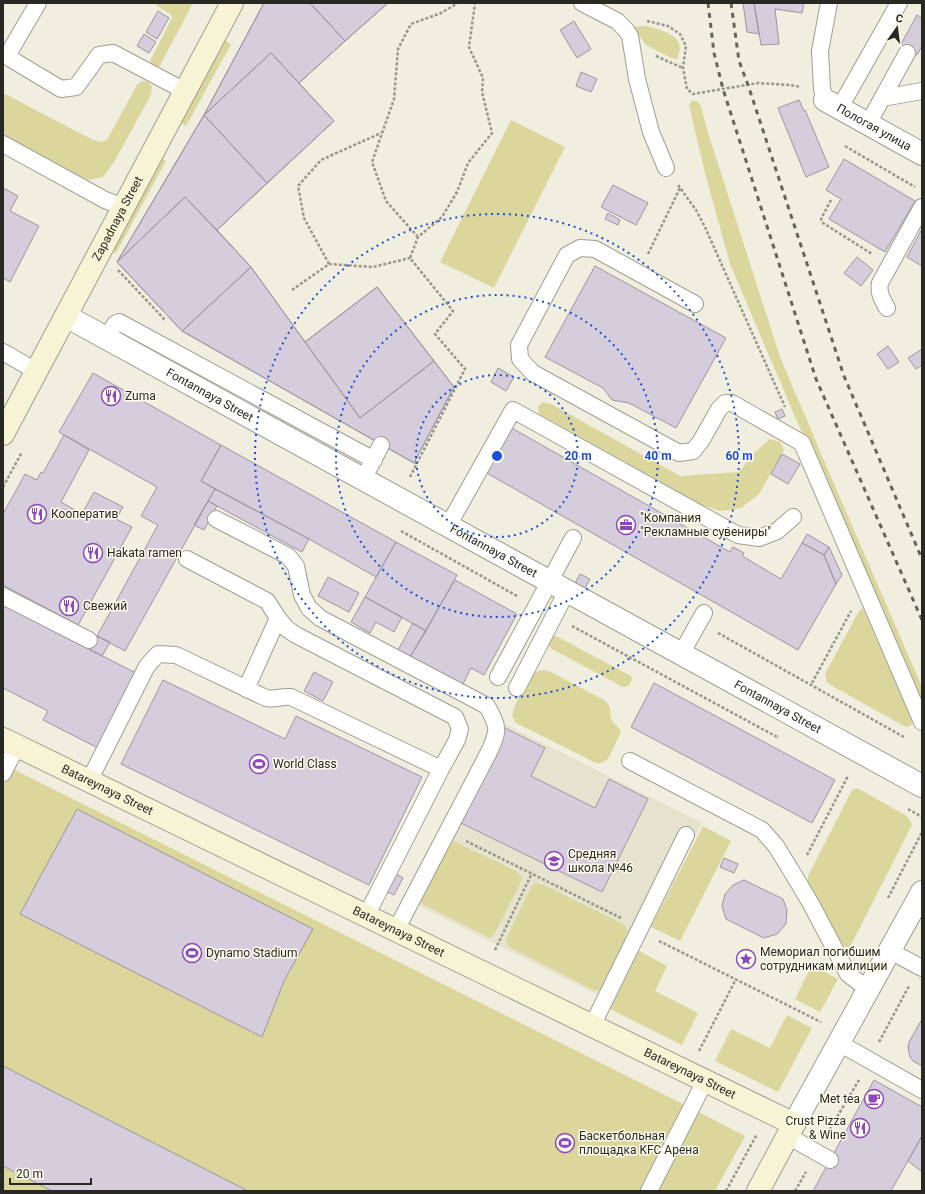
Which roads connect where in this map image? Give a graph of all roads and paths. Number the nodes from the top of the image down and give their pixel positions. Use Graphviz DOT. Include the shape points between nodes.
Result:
graph roads {
  1 [pos="38,3"];
  2 [pos="232,3"];
  3 [pos="458,3"];
  4 [pos="475,3"];
  5 [pos="582,3"];
  6 [pos="829,3"];
  7 [pos="899,3"];
  8 [pos="617,21"];
  9 [pos="907,53"];
  10 [pos="653,54"];
  11 [pos="683,68"];
  12 [pos="185,91"];
  13 [pos="922,91"];
  14 [pos="882,98"];
  15 [pos="832,104"];
  16 [pos="868,124"];
  17 [pos="382,133"];
  18 [pos="3,144"];
  19 [pos="845,146"];
  20 [pos="922,154"];
  21 [pos="666,168"];
  22 [pos="916,187"];
  23 [pos="680,188"];
  24 [pos="831,200"];
  25 [pos="123,208"];
  26 [pos="922,208"];
  27 [pos="418,236"];
  28 [pos="874,255"];
  29 [pos="410,258"];
  30 [pos="329,264"];
  31 [pos="117,269"];
  32 [pos="638,273"];
  33 [pos="292,290"];
  34 [pos="695,304"];
  35 [pos="887,308"];
  36 [pos="66,316"];
  37 [pos="167,323"];
  38 [pos="106,338"];
  39 [pos="3,352"];
  40 [pos="36,371"];
  41 [pos="785,407"];
  42 [pos="3,434"];
  43 [pos="381,445"];
  44 [pos="374,460"];
  45 [pos="363,480"];
  46 [pos="408,482"];
  47 [pos="793,517"];
  48 [pos="216,519"];
  49 [pos="448,526"];
  50 [pos="572,538"];
  51 [pos="187,559"];
  52 [pos="558,586"];
  53 [pos="864,588"];
  54 [pos="3,596"];
  55 [pos="278,618"];
  56 [pos="701,618"];
  57 [pos="89,640"];
  58 [pos="681,654"];
  59 [pos="498,677"];
  60 [pos="812,683"];
  61 [pos="246,688"];
  62 [pos="517,688"];
  63 [pos="922,722"];
  64 [pos="909,739"];
  65 [pos="10,742"];
  66 [pos="630,761"];
  67 [pos="441,769"];
  68 [pos="3,773"];
  69 [pos="848,776"];
  70 [pos="89,781"];
  71 [pos="922,786"];
  72 [pos="447,831"];
  73 [pos="922,832"];
  74 [pos="819,833"];
  75 [pos="686,835"];
  76 [pos="532,873"];
  77 [pos="922,892"];
  78 [pos="885,903"];
  79 [pos="366,916"];
  80 [pos="640,927"];
  81 [pos="396,930"];
  82 [pos="890,950"];
  83 [pos="492,956"];
  84 [pos="922,968"];
  85 [pos="736,979"];
  86 [pos="869,990"];
  87 [pos="825,1016"];
  88 [pos="592,1026"];
  89 [pos="839,1043"];
  90 [pos="699,1052"];
  91 [pos="705,1081"];
  92 [pos="922,1090"];
  93 [pos="791,1130"];
  94 [pos="758,1132"];
  95 [pos="830,1160"];
  96 [pos="649,1191"];
  97 [pos="726,1191"];
  98 [pos="758,1191"];
  1 -- 12 [label="lane" via="8,56 61,89 76,87 99,54 113,53"];
  2 -- 12 [label="main road, Zapadnaya Street"];
  3 -- 17 [label="path" via="441,13 411,24 398,49 394,99"];
  4 -- 27 [label="path" via="469,47 483,78 482,92 492,133 468,163 457,192 442,217"];
  5 -- 8 [label="lane"];
  6 -- 15 [label="lane" via="820,51 822,88"];
  7 -- 15 [label="lane"];
  8 -- 11 [label="path" via="650,21 668,26 680,34 686,46"];
  8 -- 21 [label="lane" via="630,36 642,101"];
  9 -- 14 [label="lane"];
  10 -- 11 [label="path"];
  11 -- 15 [label="path" via="687,89 693,94 758,83 790,85 808,88"];
  12 -- 25 [label="main road, Zapadnaya Street"];
  13 -- 14 [label="lane"];
  14 -- 16 [label="lane"];
  15 -- 16 [label="street, Пологая улица"];
  16 -- 20 [label="street, Пологая улица"];
  17 -- 27 [label="path" via="372,162 386,201"];
  17 -- 30 [label="path" via="321,160 298,186 304,218"];
  18 -- 25 [label="lane"];
  19 -- 22 [label="path"];
  21 -- 23 [label="path"];
  23 -- 32 [label="path"];
  23 -- 41 [label="path" via="705,227"];
  24 -- 28 [label="path" via="821,218 823,223"];
  25 -- 36 [label="main road, Zapadnaya Street"];
  26 -- 35 [label="lane" via="880,283 881,298"];
  27 -- 29 [label="path"];
  29 -- 30 [label="path" via="373,267"];
  29 -- 46 [label="path" via="453,311 435,334 465,369"];
  30 -- 33 [label="path"];
  31 -- 37 [label="path"];
  32 -- 34 [label="lane"];
  32 -- 53 [label="lane" via="595,249 580,248 567,255 519,345 520,359 532,373 680,453 693,451 725,403 732,403 802,444"];
  36 -- 38 [label="street, Fontannaya Street"];
  36 -- 40 [label="main road, Zapadnaya Street"];
  38 -- 44 [label="lane" via="119,322"];
  38 -- 45 [label="street, Fontannaya Street"];
  39 -- 40 [label="lane"];
  40 -- 42 [label="main road, Zapadnaya Street"];
  43 -- 44 [label="lane"];
  44 -- 45 [label="lane"];
  45 -- 49 [label="street, Fontannaya Street"];
  47 -- 49 [label="lane" via="778,531 760,538 738,535 513,410 461,492"];
  48 -- 72 [label="lane" via="288,556 296,566 302,594 309,608 320,618 486,706 495,721 497,734"];
  49 -- 52 [label="street, Fontannaya Street"];
  50 -- 52 [label="lane"];
  51 -- 55 [label="lane" via="267,601"];
  52 -- 58 [label="street, Fontannaya Street"];
  52 -- 59 [label="lane"];
  52 -- 62 [label="lane"];
  53 -- 60 [label="path"];
  53 -- 63 [label="lane"];
  54 -- 57 [label="lane"];
  55 -- 61 [label="lane"];
  55 -- 67 [label="lane" via="296,635 455,717 460,729 457,740"];
  56 -- 58 [label="lane"];
  56 -- 64 [label="path"];
  58 -- 71 [label="street, Fontannaya Street"];
  61 -- 67 [label="lane" via="266,698 291,696"];
  61 -- 70 [label="lane" via="176,655 158,654 147,666"];
  65 -- 68 [label="lane"];
  65 -- 70 [label="main road, Batareynaya Street"];
  66 -- 86 [label="lane" via="762,830 776,846 812,904 848,974"];
  67 -- 79 [label="lane"];
  69 -- 74 [label="path"];
  70 -- 79 [label="main road, Batareynaya Street"];
  72 -- 76 [label="path"];
  72 -- 81 [label="lane"];
  73 -- 78 [label="path"];
  75 -- 80 [label="lane"];
  76 -- 80 [label="path"];
  76 -- 83 [label="path"];
  77 -- 82 [label="street"];
  79 -- 81 [label="main road, Batareynaya Street"];
  80 -- 85 [label="path" via="647,935"];
  80 -- 88 [label="lane"];
  81 -- 88 [label="main road, Batareynaya Street"];
  82 -- 84 [label="lane"];
  82 -- 86 [label="street"];
  85 -- 87 [label="path" via="821,1022"];
  85 -- 90 [label="path"];
  86 -- 89 [label="street"];
  88 -- 91 [label="main road, Batareynaya Street"];
  89 -- 92 [label="lane"];
  89 -- 93 [label="street"];
  91 -- 93 [label="main road, Batareynaya Street"];
  91 -- 96 [label="lane"];
  93 -- 95 [label="lane"];
  93 -- 98 [label="main road"];
  94 -- 97 [label="path"];
}
